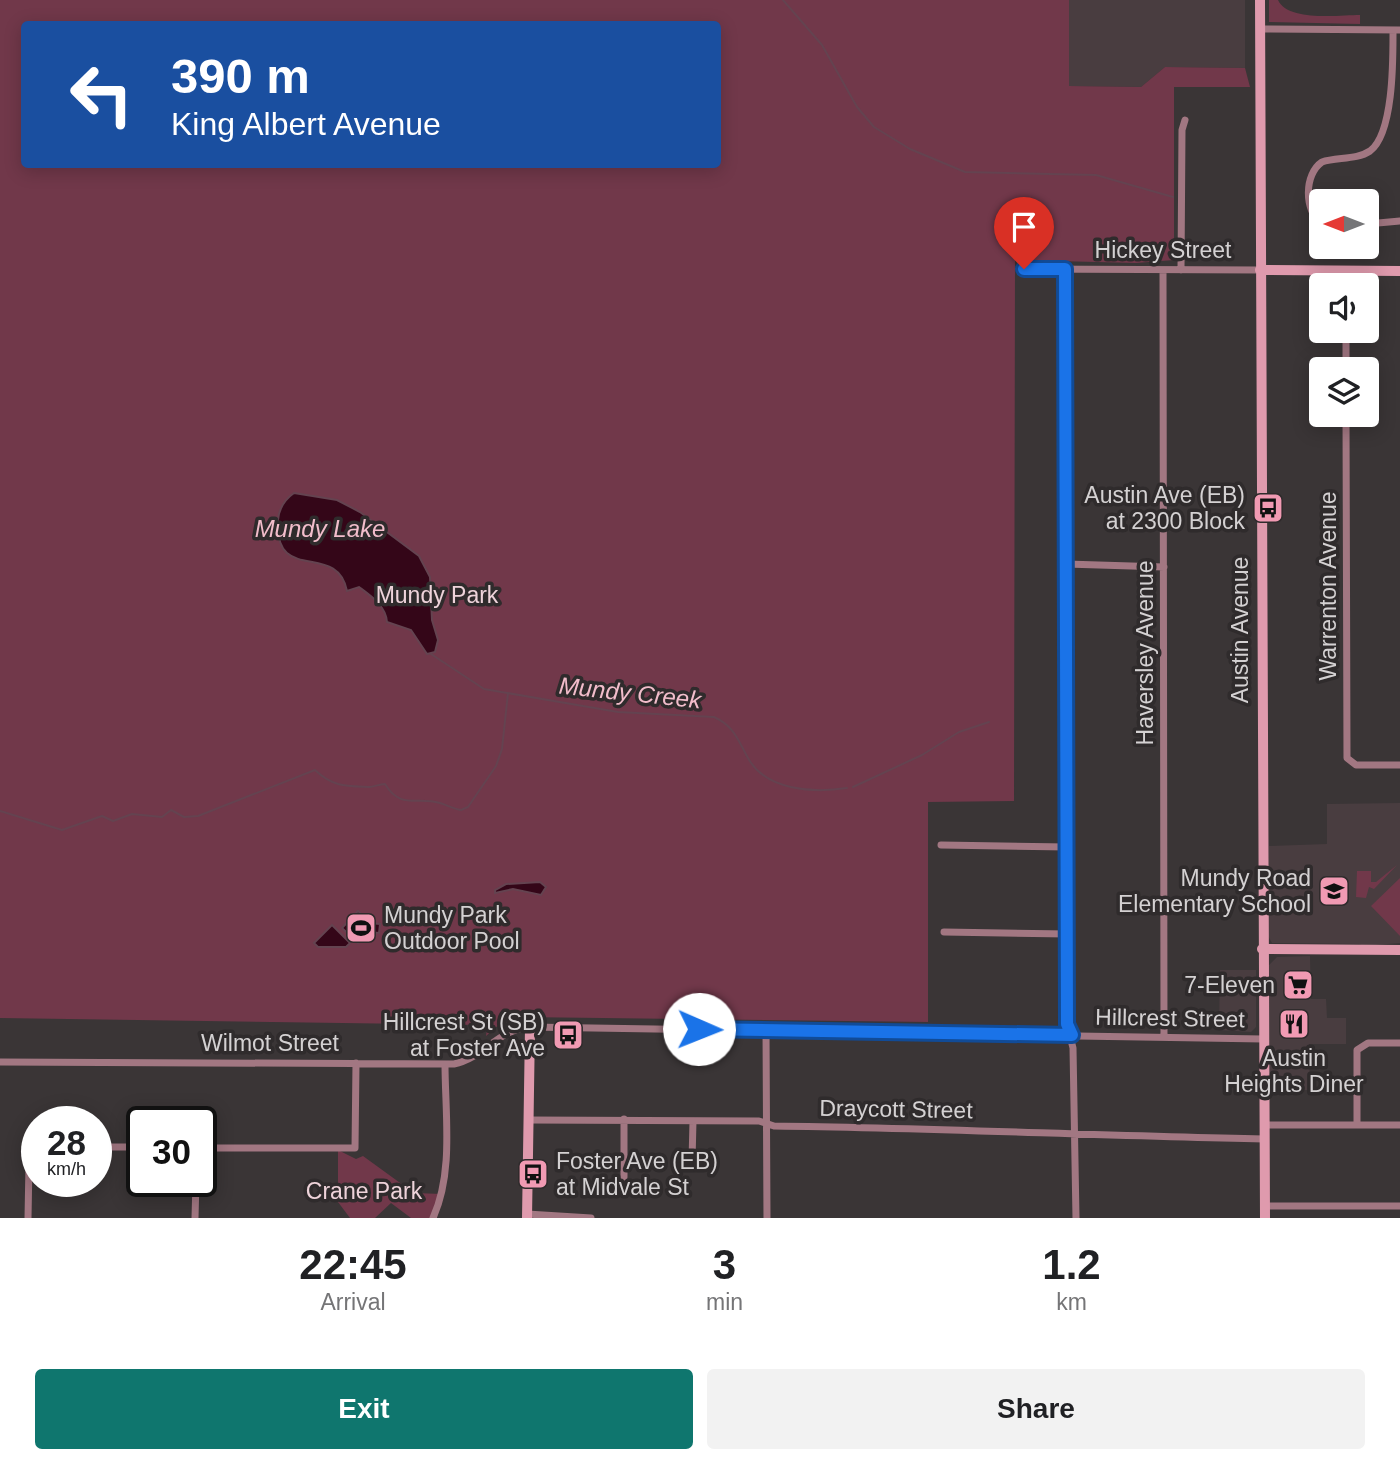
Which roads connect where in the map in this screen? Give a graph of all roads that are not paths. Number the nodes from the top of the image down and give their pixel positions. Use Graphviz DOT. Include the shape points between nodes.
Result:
graph roads {
  1 [pos="1260,0"];
  2 [pos="1260,29"];
  3 [pos="1396,30"];
  4 [pos="1185,120"];
  5 [pos="1310,189"];
  6 [pos="1400,221"];
  7 [pos="1379,223"];
  8 [pos="1024,269"];
  9 [pos="1065,269"];
  10 [pos="1163,270"];
  11 [pos="1181,270"];
  12 [pos="1260,270"];
  13 [pos="1345,271"];
  14 [pos="1400,271"];
  15 [pos="1346,427"];
  16 [pos="1066,564"];
  17 [pos="1164,567"];
  18 [pos="1400,765"];
  19 [pos="941,845"];
  20 [pos="1067,847"];
  21 [pos="944,932"];
  22 [pos="1067,934"];
  23 [pos="1262,949"];
  24 [pos="1400,950"];
  25 [pos="530,1027"];
  26 [pos="766,1030"];
  27 [pos="1072,1035"];
  28 [pos="1164,1036"];
  29 [pos="1263,1039"];
  30 [pos="1400,1043"];
  31 [pos="0,1062"];
  32 [pos="356,1063"];
  33 [pos="445,1064"];
  34 [pos="624,1119"];
  35 [pos="529,1120"];
  36 [pos="693,1121"];
  37 [pos="766,1124"];
  38 [pos="1264,1125"];
  39 [pos="1357,1125"];
  40 [pos="1400,1125"];
  41 [pos="1075,1135"];
  42 [pos="1264,1139"];
  43 [pos="217,1148"];
  44 [pos="692,1161"];
  45 [pos="624,1177"];
  46 [pos="28,1197"];
  47 [pos="196,1197"];
  48 [pos="1400,1206"];
  49 [pos="1265,1212"];
  50 [pos="527,1216"];
  51 [pos="28,1218"];
  52 [pos="195,1218"];
  53 [pos="433,1218"];
  54 [pos="591,1218"];
  55 [pos="767,1218"];
  56 [pos="1076,1218"];
  1 -- 2 [label="main road, Austin Avenue"];
  2 -- 3 [label="street"];
  2 -- 12 [label="main road, Austin Avenue"];
  3 -- 5 [label="street" via="1392,93 1374,147 1360,156 1322,162 1310,176"];
  4 -- 11 [label="street"];
  6 -- 7 [label="street"];
  8 -- 9 [label="street, Hickey Street"];
  9 -- 10 [label="street, Hickey Street"];
  9 -- 16 [label="street"];
  10 -- 11 [label="street, Hickey Street"];
  10 -- 17 [label="street, Haversley Avenue"];
  11 -- 12 [label="street, Hickey Street"];
  12 -- 13 [label="main road"];
  12 -- 23 [label="main road, Austin Avenue"];
  13 -- 14 [label="main road"];
  15 -- 18 [label="street, Warrenton Avenue" via="1347,758 1354,765"];
  16 -- 17 [label="street"];
  16 -- 20 [label="street"];
  17 -- 28 [label="street, Haversley Avenue"];
  19 -- 20 [label="street"];
  20 -- 22 [label="street"];
  21 -- 22 [label="street"];
  22 -- 27 [label="street" via="1067,1024"];
  23 -- 24 [label="main road"];
  23 -- 29 [label="main road, Austin Avenue"];
  25 -- 26 [label="street, Hillcrest Street"];
  25 -- 33 [label="street, Wilmot Street" via="504,1033 471,1058"];
  25 -- 35 [label="main road"];
  26 -- 27 [label="street, Hillcrest Street"];
  26 -- 37 [label="street"];
  27 -- 28 [label="street, Hillcrest Street"];
  27 -- 41 [label="street"];
  28 -- 29 [label="street, Hillcrest Street"];
  29 -- 38 [label="main road, Austin Avenue"];
  30 -- 39 [label="street" via="1360,1046 1356,1056"];
  31 -- 32 [label="street, Wilmot Street"];
  32 -- 33 [label="street, Wilmot Street"];
  32 -- 43 [label="street" via="355,1148"];
  33 -- 53 [label="street" via="445,1170"];
  34 -- 35 [label="street, Draycott Street"];
  34 -- 36 [label="street, Draycott Street"];
  34 -- 45 [label="street"];
  35 -- 50 [label="main road"];
  36 -- 37 [label="street, Draycott Street"];
  36 -- 44 [label="street"];
  37 -- 41 [label="street, Draycott Street"];
  37 -- 55 [label="street"];
  38 -- 39 [label="street"];
  38 -- 42 [label="main road, Austin Avenue"];
  39 -- 40 [label="street"];
  41 -- 42 [label="street, Draycott Street"];
  41 -- 56 [label="street"];
  42 -- 49 [label="main road, Austin Avenue"];
  46 -- 51 [label="street"];
  47 -- 52 [label="street"];
  48 -- 49 [label="street"];
  50 -- 54 [label="street"];
}
